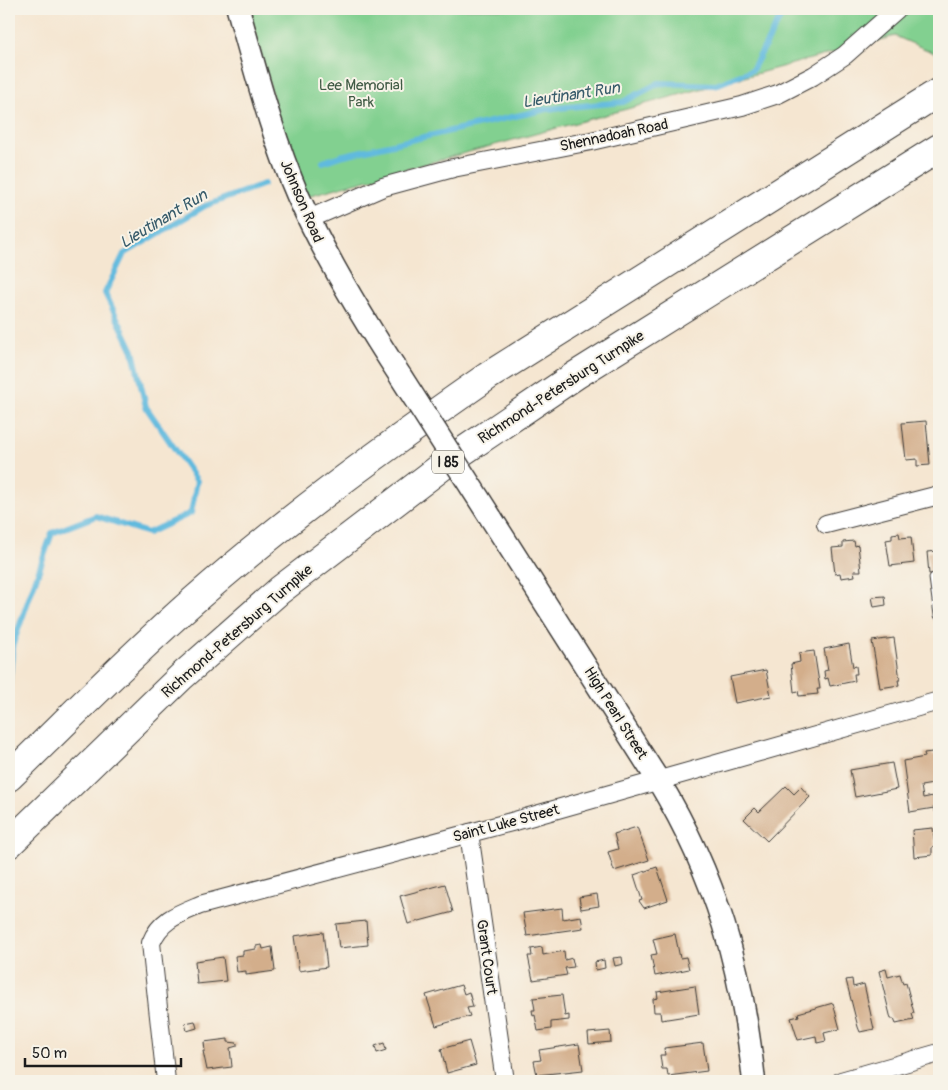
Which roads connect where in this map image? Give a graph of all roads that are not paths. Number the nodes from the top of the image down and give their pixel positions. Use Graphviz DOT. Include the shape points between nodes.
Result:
graph roads {
  1 [pos="238,9"];
  2 [pos="897,9"];
  3 [pos="939,92"];
  4 [pos="939,148"];
  5 [pos="309,220"];
  6 [pos="401,377"];
  7 [pos="939,495"];
  8 [pos="826,524"];
  9 [pos="934,578"];
  10 [pos="939,615"];
  11 [pos="939,701"];
  12 [pos="9,777"];
  13 [pos="658,780"];
  14 [pos="469,833"];
  15 [pos="9,844"];
  16 [pos="939,1053"];
  17 [pos="166,1081"];
  18 [pos="505,1081"];
  19 [pos="754,1081"];
  20 [pos="841,1081"];
  1 -- 5 [label="street, Johnson Road" via="269,119"];
  2 -- 5 [label="street, Shennadoah Road" via="845,55 778,94 742,106 601,139 453,168 383,187"];
  3 -- 12 [label="highway" via="488,376 427,418 251,552 192,602"];
  4 -- 15 [label="highway, Richmond-Petersburg Turnpike / I 85" via="585,370 453,458 280,590 181,678"];
  5 -- 6 [label="street, Johnson Road" via="354,304"];
  6 -- 13 [label="street, High Pearl Street, bridge"];
  7 -- 8 [label="street"];
  9 -- 10 [label="lane"];
  11 -- 13 [label="street, Saint Luke Street"];
  13 -- 14 [label="street, Saint Luke Street"];
  13 -- 19 [label="street, High Pearl Street" via="679,814 725,922 740,979"];
  14 -- 17 [label="street, Saint Luke Street" via="200,906 162,923 151,943"];
  14 -- 18 [label="street, Grant Court"];
  16 -- 20 [label="street"];
}
